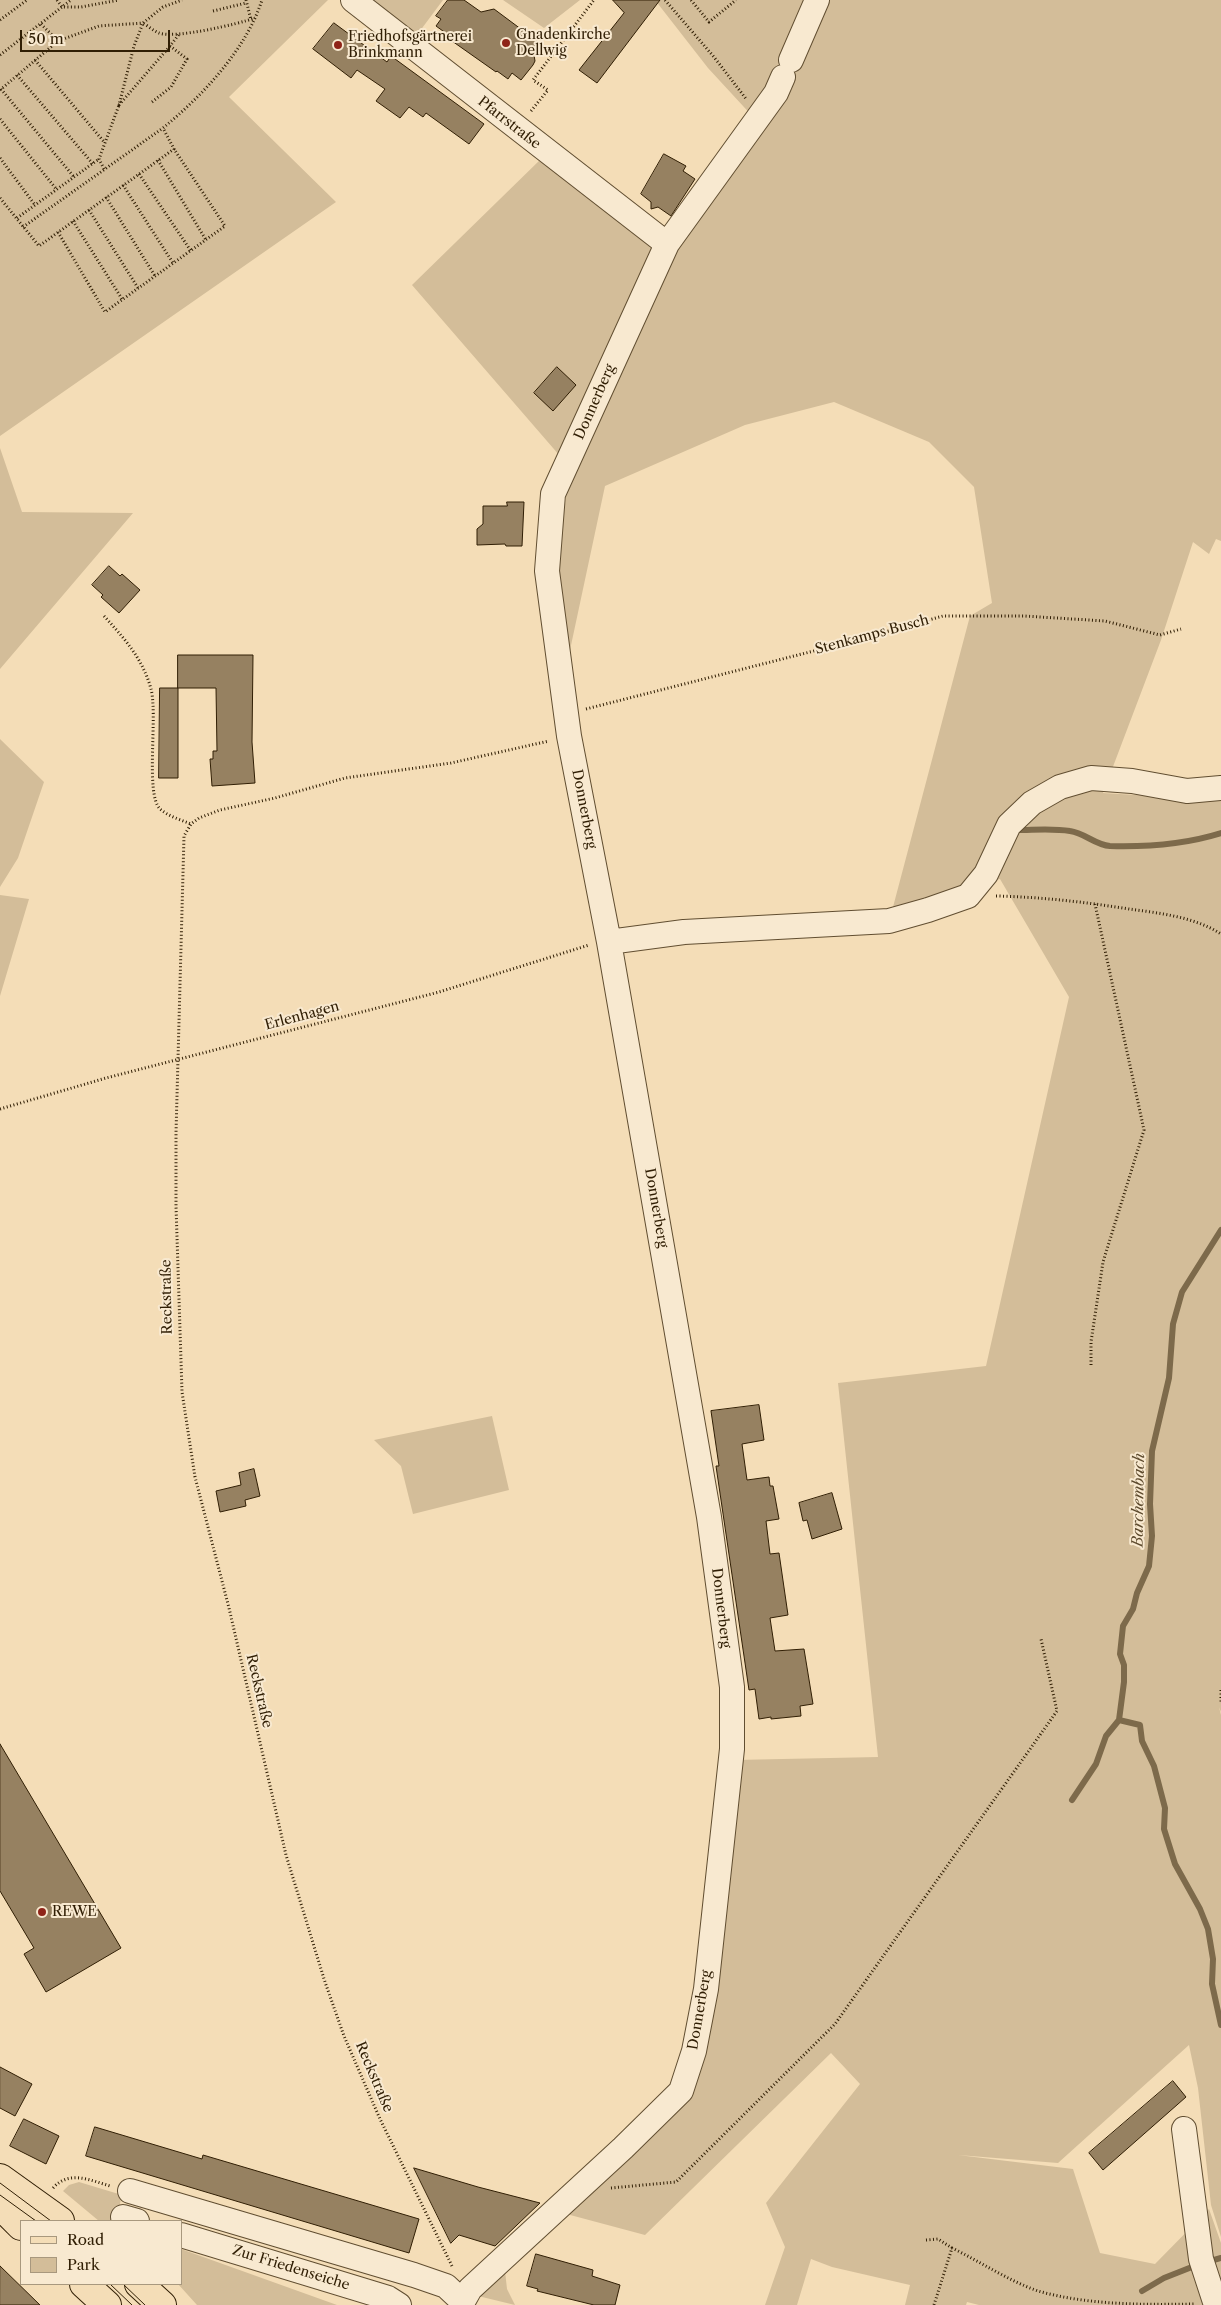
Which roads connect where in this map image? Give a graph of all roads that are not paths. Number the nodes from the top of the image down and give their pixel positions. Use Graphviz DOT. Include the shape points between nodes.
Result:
graph roads {
  1 [pos="353,0"];
  2 [pos="817,0"];
  3 [pos="667,244"];
  4 [pos="1221,788"];
  5 [pos="609,942"];
  6 [pos="1184,2129"];
  7 [pos="0,2178"];
  8 [pos="130,2191"];
  9 [pos="0,2205"];
  10 [pos="29,2215"];
  11 [pos="55,2220"];
  12 [pos="182,2235"];
  13 [pos="85,2285"];
  14 [pos="140,2285"];
  15 [pos="463,2300"];
  16 [pos="1216,2304"];
  17 [pos="107,2305"];
  18 [pos="162,2305"];
  19 [pos="399,2305"];
  1 -- 3 [label="street, Pfarrstraße"];
  2 -- 3 [label="street, Donnerberg" via="776,93"];
  3 -- 5 [label="street, Donnerberg" via="553,494 547,571 568,725"];
  4 -- 5 [label="street" via="1187,791 1132,781 1091,778 1060,787 1032,803 1009,825 986,874 968,896 889,920 684,932"];
  5 -- 15 [label="street, Donnerberg" via="709,1517 732,1687 732,1740 706,1989 694,2051 680,2091"];
  6 -- 16 [label="street" via="1200,2258"];
  7 -- 10 [label="main road"];
  8 -- 15 [label="street" via="414,2274 446,2286"];
  9 -- 10 [label="main road"];
  10 -- 11 [label="main road"];
  12 -- 19 [label="street, Zur Friedenseiche" via="388,2298"];
  13 -- 17 [label="main road"];
  14 -- 18 [label="main road"];
}
